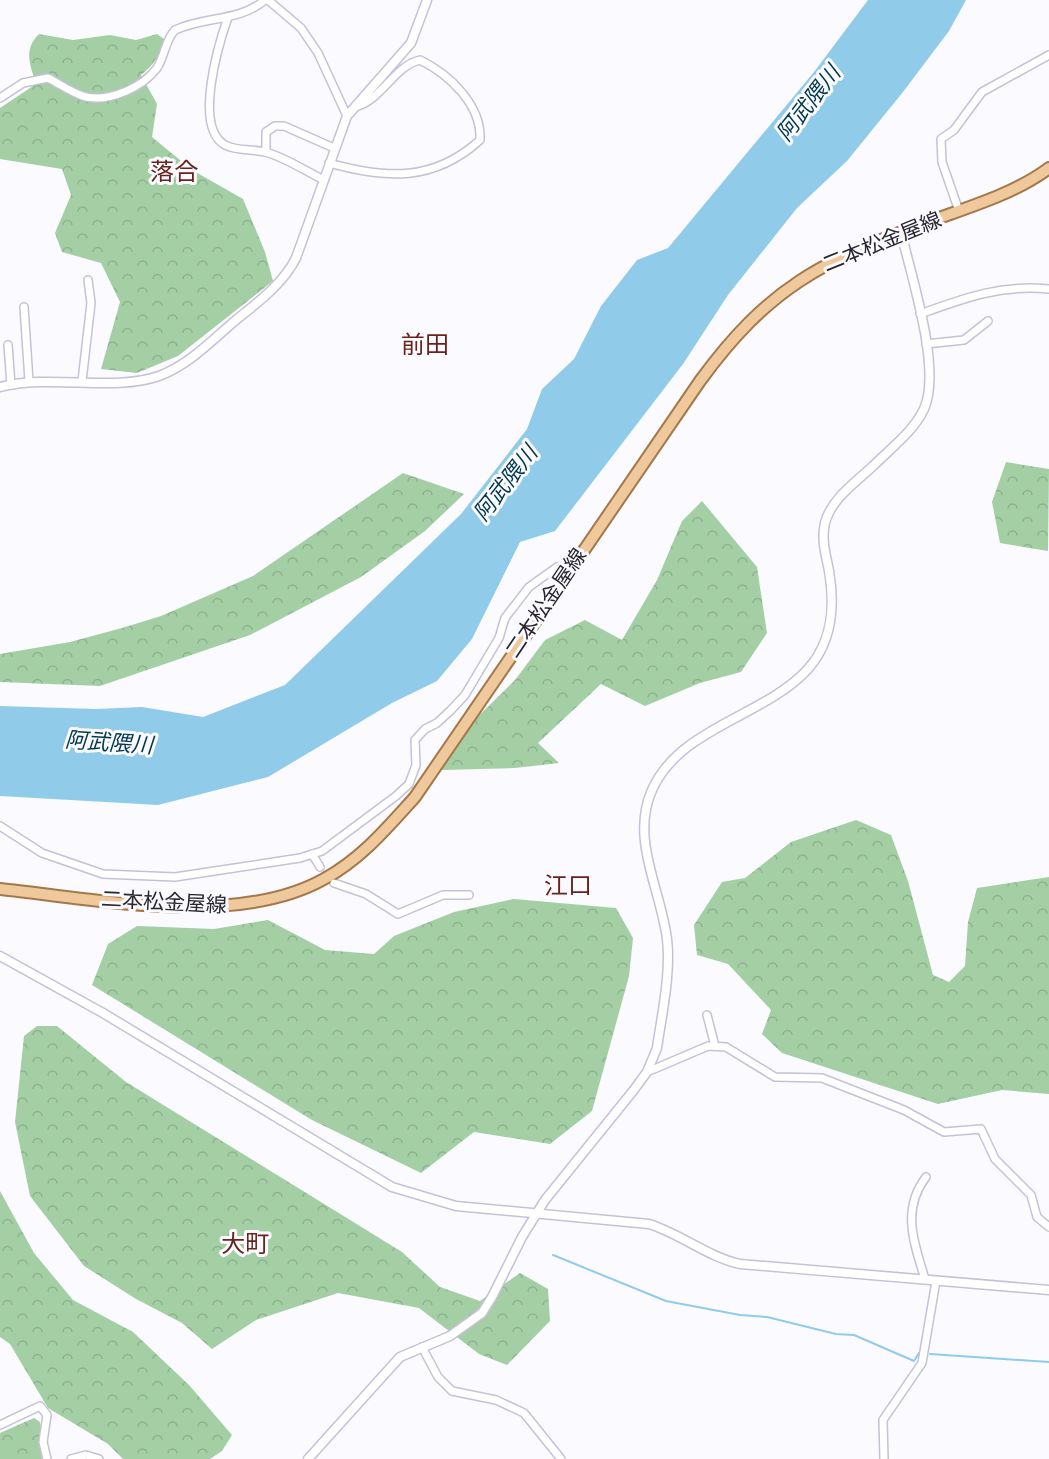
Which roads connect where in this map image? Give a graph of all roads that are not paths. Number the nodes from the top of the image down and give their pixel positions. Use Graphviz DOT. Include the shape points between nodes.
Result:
graph roads {
  1 [pos="266,0"];
  2 [pos="427,0"];
  3 [pos="228,17"];
  4 [pos="1049,55"];
  5 [pos="0,98"];
  6 [pos="350,112"];
  7 [pos="334,148"];
  8 [pos="266,152"];
  9 [pos="329,163"];
  10 [pos="1049,168"];
  11 [pos="324,180"];
  12 [pos="959,211"];
  13 [pos="901,232"];
  14 [pos="88,280"];
  15 [pos="1049,289"];
  16 [pos="24,307"];
  17 [pos="920,314"];
  18 [pos="988,321"];
  19 [pos="926,344"];
  20 [pos="8,345"];
  21 [pos="29,381"];
  22 [pos="82,381"];
  23 [pos="11,384"];
  24 [pos="0,387"];
  25 [pos="568,571"];
  26 [pos="0,826"];
  27 [pos="312,854"];
  28 [pos="320,867"];
  29 [pos="334,883"];
  30 [pos="0,889"];
  31 [pos="469,895"];
  32 [pos="0,956"];
  33 [pos="707,1015"];
  34 [pos="715,1046"];
  35 [pos="647,1072"];
  36 [pos="926,1176"];
  37 [pos="536,1213"];
  38 [pos="1049,1227"];
  39 [pos="925,1279"];
  40 [pos="936,1281"];
  41 [pos="1049,1290"];
  42 [pos="422,1347"];
  43 [pos="0,1425"];
  44 [pos="47,1459"];
  45 [pos="71,1459"];
  46 [pos="99,1459"];
  47 [pos="308,1459"];
  48 [pos="561,1459"];
  49 [pos="885,1459"];
  1 -- 3 [label="street" via="244,14"];
  1 -- 6 [label="street" via="301,28"];
  2 -- 6 [label="street" via="411,43"];
  3 -- 5 [label="street" via="175,30 157,68 120,93 97,98 84,96 48,78 23,83"];
  3 -- 8 [label="street" via="211,70 214,133 226,146"];
  4 -- 12 [label="street" via="982,92 954,130 941,139 942,162"];
  6 -- 7 [label="street"];
  6 -- 9 [label="street" via="420,60 453,83 470,104 480,140 442,166 397,176 360,172"];
  7 -- 8 [label="street" via="276,126 266,132"];
  7 -- 9 [label="street"];
  8 -- 11 [label="street"];
  9 -- 11 [label="street"];
  10 -- 12 [label="main road, 二本松金屋線"];
  11 -- 22 [label="street" via="292,266 261,300 189,359 150,378"];
  12 -- 13 [label="main road, 二本松金屋線"];
  13 -- 17 [label="street"];
  13 -- 25 [label="main road, 二本松金屋線" via="818,267 751,318 700,381"];
  14 -- 22 [label="street" via="91,303"];
  15 -- 17 [label="street" via="1008,287 987,291"];
  16 -- 21 [label="street"];
  17 -- 19 [label="street"];
  18 -- 19 [label="street" via="970,338"];
  19 -- 35 [label="street" via="930,383 923,412 828,514 823,537 833,605 829,631 816,659 796,680 678,754 651,791 645,840 668,955 657,1048"];
  20 -- 23 [label="street"];
  21 -- 22 [label="street"];
  21 -- 23 [label="street"];
  23 -- 24 [label="street"];
  25 -- 27 [label="street" via="557,567 517,601 465,695 415,740 416,765 403,790 331,845"];
  25 -- 30 [label="main road, 二本松金屋線" via="415,797 370,848 323,880 243,905 197,908"];
  26 -- 27 [label="street" via="42,853 103,874 175,877"];
  27 -- 28 [label="street"];
  29 -- 31 [label="street" via="366,894 398,914 443,895"];
  32 -- 37 [label="street" via="103,1013 392,1187 456,1206"];
  33 -- 34 [label="street"];
  34 -- 35 [label="street"];
  34 -- 38 [label="street" via="726,1047 775,1077 822,1078 891,1104 944,1132 981,1129 995,1159 1031,1194 1037,1217"];
  35 -- 37 [label="street"];
  36 -- 39 [label="street" via="915,1193 910,1230"];
  37 -- 39 [label="street" via="649,1224 740,1264"];
  37 -- 42 [label="street" via="482,1312 450,1336"];
  39 -- 40 [label="street"];
  40 -- 41 [label="street"];
  40 -- 49 [label="street" via="922,1363 883,1420"];
  42 -- 47 [label="street" via="389,1367"];
  42 -- 48 [label="street" via="438,1377 453,1391 496,1400 524,1413"];
  43 -- 44 [label="street" via="40,1406 47,1415"];
  45 -- 46 [label="street" via="86,1455"];
}
